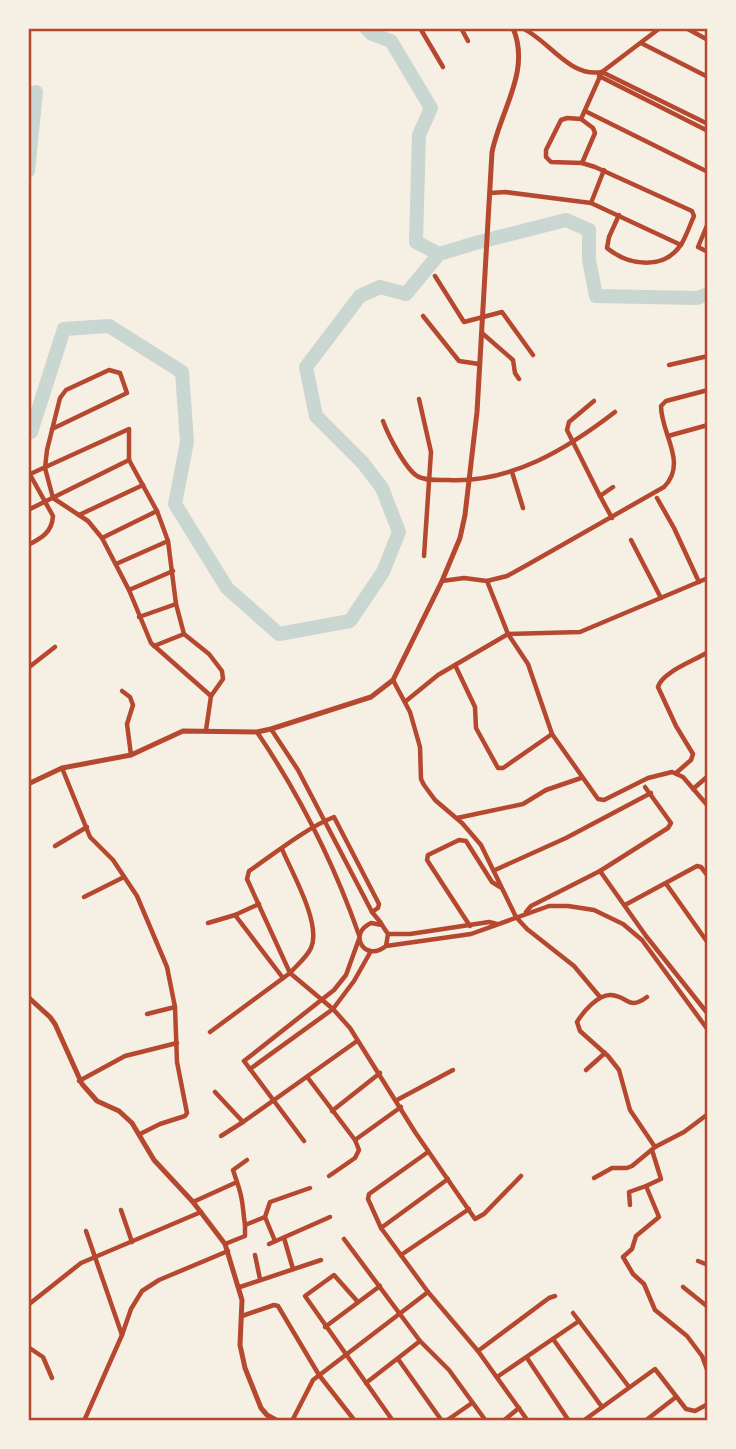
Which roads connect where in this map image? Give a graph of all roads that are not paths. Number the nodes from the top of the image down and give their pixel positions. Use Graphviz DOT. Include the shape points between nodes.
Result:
graph roads {
  1 [pos="421,28"];
  2 [pos="461,28"];
  3 [pos="513,28"];
  4 [pos="522,28"];
  5 [pos="660,28"];
  6 [pos="686,28"];
  7 [pos="708,40"];
  8 [pos="468,41"];
  9 [pos="641,43"];
  10 [pos="443,67"];
  11 [pos="599,74"];
  12 [pos="708,77"];
  13 [pos="585,111"];
  14 [pos="581,119"];
  15 [pos="696,122"];
  16 [pos="708,124"];
  17 [pos="708,131"];
  18 [pos="582,163"];
  19 [pos="604,170"];
  20 [pos="708,172"];
  21 [pos="491,193"];
  22 [pos="591,203"];
  23 [pos="619,215"];
  24 [pos="708,223"];
  25 [pos="681,245"];
  26 [pos="708,252"];
  27 [pos="435,275"];
  28 [pos="423,316"];
  29 [pos="482,318"];
  30 [pos="481,333"];
  31 [pos="533,355"];
  32 [pos="708,356"];
  33 [pos="479,364"];
  34 [pos="668,365"];
  35 [pos="519,379"];
  36 [pos="708,390"];
  37 [pos="419,399"];
  38 [pos="594,401"];
  39 [pos="615,412"];
  40 [pos="383,421"];
  41 [pos="708,425"];
  42 [pos="52,429"];
  43 [pos="668,436"];
  44 [pos="573,441"];
  45 [pos="129,460"];
  46 [pos="45,467"];
  47 [pos="512,472"];
  48 [pos="29,473"];
  49 [pos="430,480"];
  50 [pos="469,481"];
  51 [pos="143,485"];
  52 [pos="613,487"];
  53 [pos="600,496"];
  54 [pos="53,498"];
  55 [pos="657,498"];
  56 [pos="46,501"];
  57 [pos="523,509"];
  58 [pos="28,510"];
  59 [pos="158,511"];
  60 [pos="79,514"];
  61 [pos="612,517"];
  62 [pos="102,538"];
  63 [pos="631,540"];
  64 [pos="169,541"];
  65 [pos="28,545"];
  66 [pos="424,556"];
  67 [pos="116,564"];
  68 [pos="173,570"];
  69 [pos="708,578"];
  70 [pos="442,581"];
  71 [pos="487,581"];
  72 [pos="699,582"];
  73 [pos="129,590"];
  74 [pos="661,598"];
  75 [pos="176,604"];
  76 [pos="139,617"];
  77 [pos="184,634"];
  78 [pos="508,634"];
  79 [pos="154,646"];
  80 [pos="55,647"];
  81 [pos="708,652"];
  82 [pos="455,665"];
  83 [pos="28,668"];
  84 [pos="393,680"];
  85 [pos="122,691"];
  86 [pos="211,696"];
  87 [pos="406,701"];
  88 [pos="271,729"];
  89 [pos="206,730"];
  90 [pos="257,732"];
  91 [pos="552,734"];
  92 [pos="131,755"];
  93 [pos="62,768"];
  94 [pos="676,773"];
  95 [pos="708,776"];
  96 [pos="581,778"];
  97 [pos="28,784"];
  98 [pos="645,787"];
  99 [pos="693,789"];
  100 [pos="651,793"];
  101 [pos="708,806"];
  102 [pos="456,819"];
  103 [pos="324,821"];
  104 [pos="87,827"];
  105 [pos="315,827"];
  106 [pos="55,846"];
  107 [pos="282,849"];
  108 [pos="495,870"];
  109 [pos="600,871"];
  110 [pos="708,876"];
  111 [pos="124,877"];
  112 [pos="667,885"];
  113 [pos="501,887"];
  114 [pos="84,897"];
  115 [pos="259,904"];
  116 [pos="625,905"];
  117 [pos="372,912"];
  118 [pos="525,914"];
  119 [pos="235,915"];
  120 [pos="516,917"];
  121 [pos="208,923"];
  122 [pos="498,924"];
  123 [pos="382,925"];
  124 [pos="470,926"];
  125 [pos="410,933"];
  126 [pos="388,934"];
  127 [pos="359,937"];
  128 [pos="644,938"];
  129 [pos="412,942"];
  130 [pos="708,943"];
  131 [pos="386,946"];
  132 [pos="371,951"];
  133 [pos="290,973"];
  134 [pos="346,975"];
  135 [pos="283,978"];
  136 [pos="354,981"];
  137 [pos="600,997"];
  138 [pos="647,997"];
  139 [pos="28,998"];
  140 [pos="322,1002"];
  141 [pos="175,1007"];
  142 [pos="706,1007"];
  143 [pos="333,1009"];
  144 [pos="147,1014"];
  145 [pos="696,1014"];
  146 [pos="708,1014"];
  147 [pos="708,1030"];
  148 [pos="209,1032"];
  149 [pos="357,1041"];
  150 [pos="177,1043"];
  151 [pos="605,1054"];
  152 [pos="250,1069"];
  153 [pos="453,1070"];
  154 [pos="586,1070"];
  155 [pos="380,1073"];
  156 [pos="308,1078"];
  157 [pos="79,1081"];
  158 [pos="215,1092"];
  159 [pos="397,1100"];
  160 [pos="275,1102"];
  161 [pos="401,1107"];
  162 [pos="332,1111"];
  163 [pos="708,1114"];
  164 [pos="243,1122"];
  165 [pos="139,1134"];
  166 [pos="221,1136"];
  167 [pos="355,1140"];
  168 [pos="304,1141"];
  169 [pos="654,1149"];
  170 [pos="428,1152"];
  171 [pos="247,1160"];
  172 [pos="521,1176"];
  173 [pos="329,1177"];
  174 [pos="594,1178"];
  175 [pos="449,1179"];
  176 [pos="237,1182"];
  177 [pos="646,1185"];
  178 [pos="310,1188"];
  179 [pos="193,1202"];
  180 [pos="630,1205"];
  181 [pos="469,1209"];
  182 [pos="121,1210"];
  183 [pos="201,1212"];
  184 [pos="265,1217"];
  185 [pos="330,1217"];
  186 [pos="245,1225"];
  187 [pos="381,1228"];
  188 [pos="86,1231"];
  189 [pos="284,1238"];
  190 [pos="344,1239"];
  191 [pos="275,1241"];
  192 [pos="132,1242"];
  193 [pos="225,1244"];
  194 [pos="269,1244"];
  195 [pos="228,1251"];
  196 [pos="255,1255"];
  197 [pos="401,1255"];
  198 [pos="95,1257"];
  199 [pos="321,1260"];
  200 [pos="698,1261"];
  201 [pos="708,1265"];
  202 [pos="293,1269"];
  203 [pos="260,1279"];
  204 [pos="380,1286"];
  205 [pos="240,1287"];
  206 [pos="683,1287"];
  207 [pos="428,1292"];
  208 [pos="555,1296"];
  209 [pos="358,1302"];
  210 [pos="28,1305"];
  211 [pos="708,1307"];
  212 [pos="573,1313"];
  213 [pos="401,1314"];
  214 [pos="242,1315"];
  215 [pos="579,1321"];
  216 [pos="325,1327"];
  217 [pos="122,1335"];
  218 [pos="553,1339"];
  219 [pos="420,1341"];
  220 [pos="28,1348"];
  221 [pos="478,1351"];
  222 [pos="345,1355"];
  223 [pos="527,1358"];
  224 [pos="398,1359"];
  225 [pos="708,1371"];
  226 [pos="319,1376"];
  227 [pos="497,1377"];
  228 [pos="52,1378"];
  229 [pos="366,1383"];
  230 [pos="629,1387"];
  231 [pos="676,1397"];
  232 [pos="472,1403"];
  233 [pos="708,1404"];
  234 [pos="602,1407"];
  235 [pos="519,1408"];
  236 [pos="84,1421"];
  237 [pos="278,1421"];
  238 [pos="292,1421"];
  239 [pos="355,1421"];
  240 [pos="393,1421"];
  241 [pos="444,1421"];
  242 [pos="486,1421"];
  243 [pos="503,1421"];
  244 [pos="528,1421"];
  245 [pos="569,1421"];
  246 [pos="583,1421"];
  247 [pos="645,1421"];
  1 -- 10 [label="street"];
  2 -- 8 [label="street"];
  3 -- 21 [label="street" via="519,69 494,141"];
  4 -- 11 [label="street" via="565,61"];
  5 -- 9 [label="street"];
  6 -- 7 [label="street"];
  9 -- 11 [label="street"];
  9 -- 12 [label="street"];
  11 -- 13 [label="street"];
  11 -- 15 [label="street"];
  13 -- 14 [label="street"];
  13 -- 20 [label="street"];
  14 -- 18 [label="street" via="595,133"];
  14 -- 18 [label="street" via="561,120 546,155 551,162"];
  15 -- 16 [label="street"];
  15 -- 17 [label="street"];
  18 -- 19 [label="street"];
  19 -- 22 [label="street"];
  19 -- 25 [label="street" via="692,211"];
  21 -- 22 [label="street"];
  21 -- 29 [label="street"];
  22 -- 23 [label="street"];
  23 -- 25 [label="street"];
  23 -- 25 [label="street" via="606,245 609,250 644,264 660,260"];
  24 -- 26 [label="street" via="698,247"];
  27 -- 29 [label="street" via="464,322"];
  28 -- 33 [label="street" via="459,361"];
  29 -- 30 [label="street"];
  29 -- 31 [label="street" via="504,313"];
  30 -- 33 [label="street"];
  30 -- 35 [label="street" via="513,360"];
  32 -- 34 [label="street"];
  33 -- 50 [label="street"];
  36 -- 43 [label="street" via="663,403 660,410"];
  37 -- 49 [label="street" via="431,446"];
  38 -- 44 [label="street" via="567,426"];
  39 -- 44 [label="street"];
  40 -- 49 [label="street" via="414,473"];
  41 -- 43 [label="street"];
  42 -- 42 [label="street" via="127,393 120,373 109,370 63,393"];
  42 -- 46 [label="street"];
  43 -- 61 [label="street" via="675,467 669,482"];
  44 -- 47 [label="street"];
  44 -- 53 [label="street"];
  45 -- 46 [label="street" via="129,429"];
  45 -- 51 [label="street"];
  45 -- 54 [label="street"];
  46 -- 48 [label="street"];
  46 -- 54 [label="street"];
  47 -- 50 [label="street"];
  47 -- 57 [label="street"];
  48 -- 56 [label="street"];
  49 -- 50 [label="street"];
  49 -- 66 [label="street"];
  50 -- 70 [label="street" via="460,538"];
  51 -- 59 [label="street"];
  51 -- 60 [label="street"];
  52 -- 53 [label="street"];
  53 -- 61 [label="street"];
  54 -- 56 [label="street"];
  54 -- 60 [label="street"];
  55 -- 72 [label="street"];
  56 -- 58 [label="street"];
  56 -- 65 [label="street" via="52,524 45,535"];
  59 -- 62 [label="street"];
  59 -- 64 [label="street"];
  60 -- 62 [label="street"];
  61 -- 71 [label="street" via="507,576"];
  62 -- 67 [label="street"];
  63 -- 74 [label="street"];
  64 -- 67 [label="street"];
  64 -- 68 [label="street"];
  67 -- 73 [label="street"];
  68 -- 73 [label="street"];
  68 -- 75 [label="street"];
  69 -- 72 [label="street"];
  70 -- 71 [label="street"];
  70 -- 84 [label="street"];
  71 -- 78 [label="street"];
  72 -- 74 [label="street"];
  73 -- 76 [label="street"];
  74 -- 78 [label="street" via="580,632"];
  75 -- 76 [label="street"];
  75 -- 77 [label="street"];
  76 -- 79 [label="street"];
  77 -- 79 [label="street"];
  77 -- 86 [label="street" via="222,671 223,679"];
  78 -- 82 [label="street"];
  78 -- 91 [label="street" via="528,663"];
  79 -- 86 [label="street"];
  80 -- 83 [label="street"];
  81 -- 94 [label="street" via="659,683 692,754"];
  82 -- 87 [label="street"];
  82 -- 91 [label="street" via="475,707 476,728 498,768"];
  84 -- 87 [label="street"];
  84 -- 88 [label="street" via="371,697"];
  85 -- 92 [label="street" via="133,705 127,724"];
  86 -- 89 [label="street"];
  87 -- 102 [label="street" via="420,747 421,779"];
  88 -- 90 [label="street"];
  88 -- 103 [label="street"];
  89 -- 90 [label="street"];
  89 -- 92 [label="street" via="175,733"];
  90 -- 105 [label="street"];
  91 -- 96 [label="street"];
  92 -- 93 [label="street"];
  93 -- 97 [label="street"];
  93 -- 104 [label="street"];
  94 -- 96 [label="street" via="649,778 601,800"];
  94 -- 99 [label="street"];
  95 -- 99 [label="street"];
  96 -- 102 [label="street" via="523,804"];
  98 -- 100 [label="street"];
  99 -- 101 [label="street"];
  100 -- 108 [label="street"];
  100 -- 109 [label="street" via="671,825"];
  102 -- 108 [label="street" via="481,845"];
  103 -- 105 [label="street"];
  103 -- 117 [label="street"];
  103 -- 117 [label="street" via="336,819 379,904"];
  104 -- 106 [label="street"];
  104 -- 111 [label="street" via="90,837"];
  105 -- 107 [label="street"];
  105 -- 127 [label="street"];
  107 -- 115 [label="street" via="247,873"];
  107 -- 133 [label="street" via="310,914 313,938 310,950"];
  108 -- 113 [label="street"];
  109 -- 116 [label="street"];
  109 -- 118 [label="street" via="531,906"];
  110 -- 112 [label="street" via="697,866"];
  111 -- 114 [label="street"];
  111 -- 141 [label="street" via="148,918 167,967"];
  112 -- 116 [label="street"];
  112 -- 130 [label="street"];
  113 -- 120 [label="street"];
  113 -- 124 [label="street" via="492,882 466,841 458,840 428,855"];
  115 -- 119 [label="street"];
  115 -- 133 [label="street"];
  116 -- 128 [label="street"];
  117 -- 123 [label="street"];
  118 -- 120 [label="street"];
  118 -- 128 [label="street" via="549,906 594,910"];
  119 -- 121 [label="street"];
  119 -- 135 [label="street"];
  120 -- 122 [label="street"];
  120 -- 137 [label="street" via="574,966"];
  122 -- 124 [label="street"];
  122 -- 129 [label="street" via="471,934"];
  123 -- 126 [label="street"];
  123 -- 127 [label="street" via="368,924"];
  124 -- 125 [label="street"];
  125 -- 126 [label="street"];
  125 -- 129 [label="street"];
  126 -- 131 [label="street"];
  127 -- 132 [label="street"];
  127 -- 134 [label="street"];
  128 -- 142 [label="street"];
  128 -- 145 [label="street"];
  129 -- 131 [label="street"];
  131 -- 132 [label="street"];
  132 -- 136 [label="street"];
  133 -- 135 [label="street"];
  133 -- 140 [label="street"];
  134 -- 136 [label="street"];
  134 -- 140 [label="street"];
  135 -- 148 [label="street"];
  136 -- 143 [label="street"];
  137 -- 138 [label="street" via="613,995 633,1004"];
  137 -- 151 [label="street" via="577,1022 580,1031"];
  139 -- 157 [label="street" via="55,1024"];
  140 -- 143 [label="street"];
  140 -- 152 [label="street" via="245,1059"];
  141 -- 144 [label="street"];
  141 -- 150 [label="street"];
  142 -- 145 [label="street"];
  142 -- 146 [label="street"];
  143 -- 149 [label="street"];
  143 -- 152 [label="street"];
  145 -- 147 [label="street"];
  149 -- 155 [label="street"];
  149 -- 156 [label="street"];
  150 -- 157 [label="street" via="125,1056"];
  150 -- 165 [label="street" via="187,1113"];
  151 -- 154 [label="street"];
  151 -- 169 [label="street" via="619,1070 630,1110"];
  152 -- 160 [label="street"];
  153 -- 159 [label="street"];
  155 -- 159 [label="street"];
  155 -- 162 [label="street"];
  156 -- 160 [label="street"];
  156 -- 162 [label="street"];
  157 -- 165 [label="street" via="97,1101 125,1115"];
  158 -- 164 [label="street"];
  159 -- 161 [label="street"];
  160 -- 164 [label="street"];
  160 -- 168 [label="street"];
  161 -- 167 [label="street"];
  161 -- 170 [label="street"];
  162 -- 167 [label="street"];
  163 -- 169 [label="street"];
  164 -- 166 [label="street"];
  165 -- 179 [label="street" via="154,1160"];
  167 -- 173 [label="street" via="358,1154"];
  169 -- 174 [label="street" via="627,1168 612,1168"];
  169 -- 177 [label="street" via="661,1179"];
  170 -- 175 [label="street"];
  170 -- 187 [label="street" via="368,1196"];
  171 -- 176 [label="street" via="233,1170"];
  172 -- 181 [label="street" via="480,1216 475,1219"];
  175 -- 181 [label="street"];
  175 -- 187 [label="street"];
  176 -- 179 [label="street"];
  176 -- 186 [label="street" via="245,1203"];
  177 -- 180 [label="street" via="629,1192"];
  177 -- 225 [label="street" via="659,1217 636,1236 623,1257 644,1284 654,1310 687,1336"];
  178 -- 184 [label="street" via="270,1202"];
  179 -- 183 [label="street"];
  181 -- 197 [label="street"];
  182 -- 192 [label="street"];
  183 -- 192 [label="street"];
  183 -- 193 [label="street"];
  184 -- 186 [label="street"];
  184 -- 191 [label="street"];
  185 -- 189 [label="street"];
  186 -- 193 [label="street" via="245,1236"];
  187 -- 197 [label="street"];
  188 -- 198 [label="street"];
  189 -- 191 [label="street"];
  189 -- 202 [label="street"];
  190 -- 204 [label="street"];
  191 -- 194 [label="street"];
  192 -- 198 [label="street"];
  193 -- 195 [label="street"];
  195 -- 205 [label="street"];
  195 -- 217 [label="street" via="147,1286 131,1309"];
  196 -- 203 [label="street"];
  197 -- 207 [label="street"];
  198 -- 210 [label="street" via="71,1269"];
  198 -- 217 [label="street"];
  199 -- 202 [label="street"];
  200 -- 201 [label="street"];
  202 -- 203 [label="street"];
  203 -- 205 [label="street"];
  204 -- 209 [label="street"];
  204 -- 213 [label="street"];
  205 -- 214 [label="street"];
  206 -- 211 [label="street"];
  207 -- 213 [label="street"];
  207 -- 221 [label="street"];
  208 -- 221 [label="street"];
  209 -- 216 [label="street"];
  209 -- 216 [label="street" via="330,1276 305,1296"];
  212 -- 215 [label="street"];
  213 -- 219 [label="street"];
  213 -- 222 [label="street"];
  214 -- 226 [label="street" via="277,1305"];
  214 -- 237 [label="street" via="240,1345 245,1368 261,1408"];
  215 -- 218 [label="street"];
  215 -- 230 [label="street"];
  216 -- 222 [label="street"];
  217 -- 236 [label="street"];
  218 -- 223 [label="street"];
  218 -- 234 [label="street"];
  219 -- 224 [label="street"];
  219 -- 232 [label="street" via="449,1370"];
  220 -- 228 [label="street" via="43,1357"];
  221 -- 227 [label="street"];
  222 -- 226 [label="street"];
  222 -- 229 [label="street"];
  223 -- 227 [label="street"];
  223 -- 245 [label="street"];
  224 -- 229 [label="street"];
  224 -- 241 [label="street"];
  226 -- 238 [label="street" via="309,1385"];
  226 -- 239 [label="street"];
  227 -- 235 [label="street"];
  229 -- 240 [label="street"];
  230 -- 231 [label="street" via="655,1369"];
  230 -- 234 [label="street"];
  231 -- 233 [label="street" via="690,1411"];
  231 -- 247 [label="street"];
  232 -- 241 [label="street"];
  232 -- 242 [label="street"];
  234 -- 246 [label="street"];
  235 -- 243 [label="street"];
  235 -- 244 [label="street"];
}
